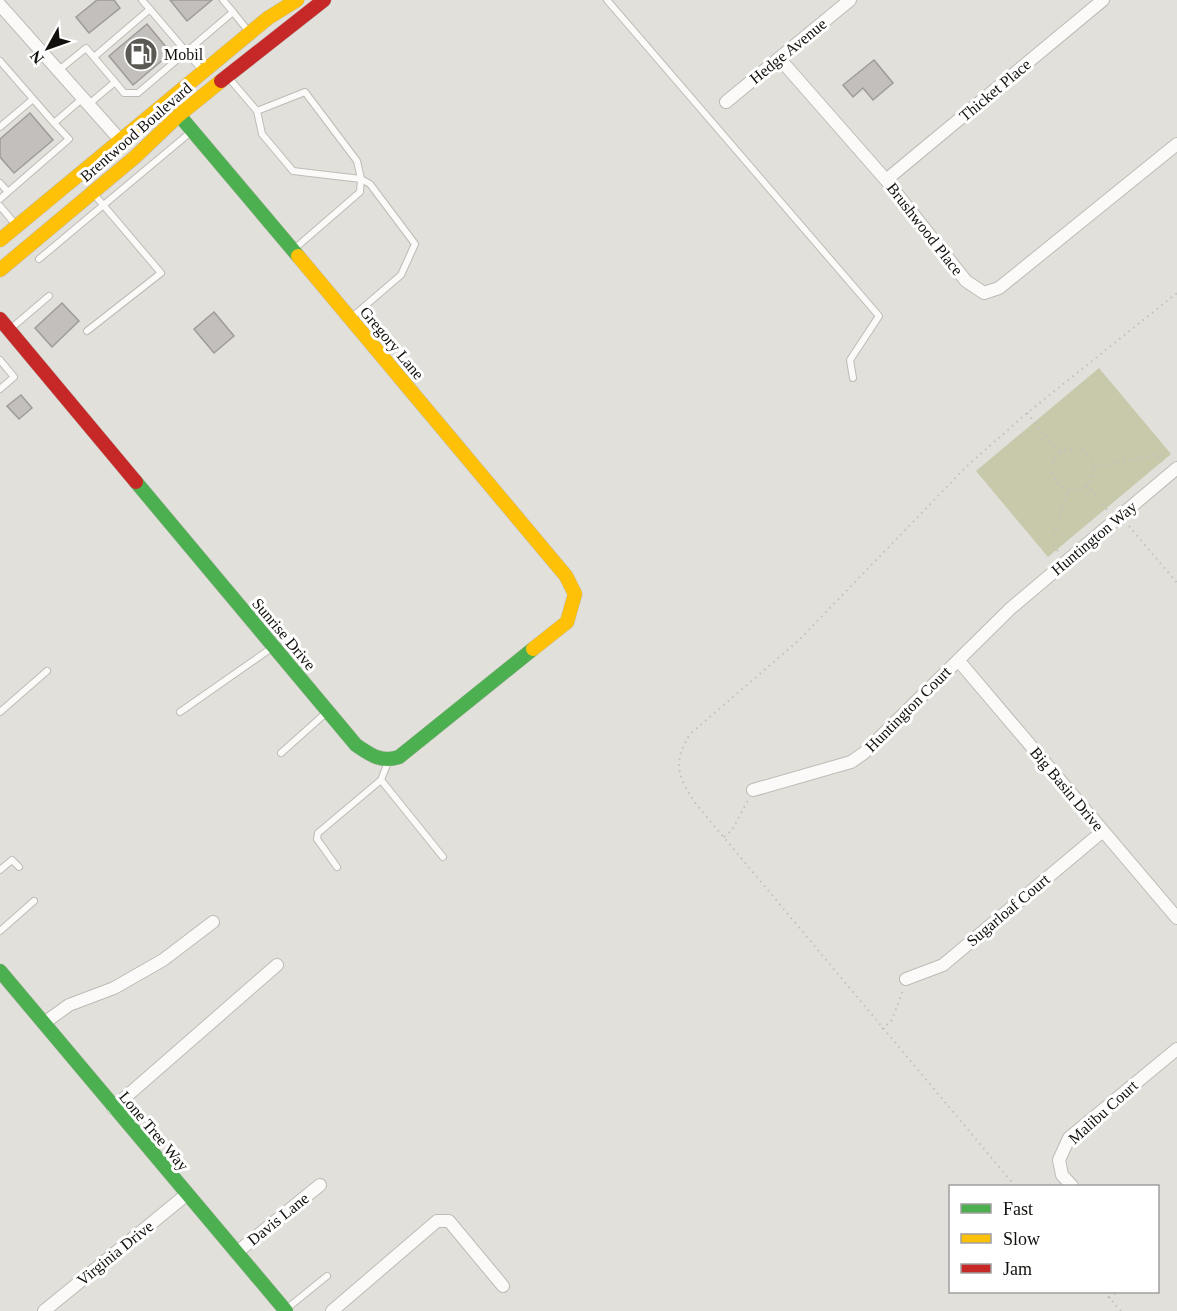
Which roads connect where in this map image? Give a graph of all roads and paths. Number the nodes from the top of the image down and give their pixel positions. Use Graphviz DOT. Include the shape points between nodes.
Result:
graph roads {
  1 [pos="142,0"];
  2 [pos="223,0"];
  3 [pos="324,0"];
  4 [pos="607,0"];
  5 [pos="850,0"];
  6 [pos="1103,0"];
  7 [pos="287,2"];
  8 [pos="0,5"];
  9 [pos="150,9"];
  10 [pos="233,12"];
  11 [pos="297,22"];
  12 [pos="250,33"];
  13 [pos="187,52"];
  14 [pos="94,57"];
  15 [pos="779,58"];
  16 [pos="0,61"];
  17 [pos="59,70"];
  18 [pos="204,72"];
  19 [pos="227,76"];
  20 [pos="115,82"];
  21 [pos="33,99"];
  22 [pos="86,101"];
  23 [pos="726,102"];
  24 [pos="257,111"];
  25 [pos="179,115"];
  26 [pos="54,123"];
  27 [pos="0,127"];
  28 [pos="192,131"];
  29 [pos="121,141"];
  30 [pos="1177,144"];
  31 [pos="361,179"];
  32 [pos="886,180"];
  33 [pos="0,183"];
  34 [pos="8,192"];
  35 [pos="93,192"];
  36 [pos="0,199"];
  37 [pos="104,205"];
  38 [pos="0,206"];
  39 [pos="17,226"];
  40 [pos="0,240"];
  41 [pos="292,250"];
  42 [pos="39,259"];
  43 [pos="0,270"];
  44 [pos="49,296"];
  45 [pos="350,319"];
  46 [pos="4,325"];
  47 [pos="87,331"];
  48 [pos="0,360"];
  49 [pos="853,378"];
  50 [pos="0,389"];
  51 [pos="1027,413"];
  52 [pos="1060,453"];
  53 [pos="1094,467"];
  54 [pos="1174,470"];
  55 [pos="1087,485"];
  56 [pos="1068,490"];
  57 [pos="1115,520"];
  58 [pos="1066,561"];
  59 [pos="1177,583"];
  60 [pos="1011,608"];
  61 [pos="273,646"];
  62 [pos="958,660"];
  63 [pos="47,671"];
  64 [pos="0,712"];
  65 [pos="180,712"];
  66 [pos="328,712"];
  67 [pos="281,753"];
  68 [pos="389,761"];
  69 [pos="381,780"];
  70 [pos="753,790"];
  71 [pos="1103,831"];
  72 [pos="724,837"];
  73 [pos="443,857"];
  74 [pos="19,867"];
  75 [pos="337,867"];
  76 [pos="0,870"];
  77 [pos="34,901"];
  78 [pos="1177,918"];
  79 [pos="213,922"];
  80 [pos="0,931"];
  81 [pos="277,965"];
  82 [pos="0,971"];
  83 [pos="906,979"];
  84 [pos="44,1023"];
  85 [pos="882,1029"];
  86 [pos="1177,1049"];
  87 [pos="113,1108"];
  88 [pos="320,1185"];
  89 [pos="1071,1185"];
  90 [pos="186,1195"];
  91 [pos="236,1252"];
  92 [pos="327,1276"];
  93 [pos="503,1286"];
  94 [pos="1105,1293"];
  95 [pos="1116,1293"];
  96 [pos="1109,1298"];
  97 [pos="44,1311"];
  98 [pos="285,1311"];
  99 [pos="332,1311"];
  100 [pos="1122,1311"];
  1 -- 9 [label="lane"];
  2 -- 10 [label="lane"];
  3 -- 11 [label="street, Brentwood Boulevard"];
  4 -- 49 [label="lane" via="879,316 850,360"];
  5 -- 15 [label="street, Hedge Avenue"];
  6 -- 32 [label="street, Thicket Place"];
  7 -- 11 [label="street"];
  7 -- 12 [label="street, Brentwood Boulevard"];
  8 -- 17 [label="street"];
  9 -- 13 [label="lane"];
  9 -- 14 [label="lane"];
  10 -- 12 [label="lane"];
  10 -- 13 [label="lane"];
  11 -- 19 [label="street, Brentwood Boulevard"];
  12 -- 18 [label="street, Brentwood Boulevard"];
  13 -- 18 [label="lane"];
  13 -- 20 [label="lane" via="138,93 124,93"];
  14 -- 17 [label="lane" via="86,48"];
  14 -- 20 [label="lane"];
  15 -- 23 [label="street, Hedge Avenue"];
  15 -- 32 [label="street, Brushwood Place"];
  16 -- 21 [label="lane"];
  17 -- 22 [label="street"];
  18 -- 29 [label="street, Brentwood Boulevard"];
  19 -- 24 [label="lane"];
  19 -- 25 [label="street, Brentwood Boulevard"];
  20 -- 22 [label="lane"];
  21 -- 26 [label="lane"];
  21 -- 27 [label="lane"];
  22 -- 26 [label="lane"];
  22 -- 29 [label="street"];
  24 -- 31 [label="lane" via="262,134 293,171"];
  24 -- 31 [label="lane" via="305,92 357,161"];
  25 -- 28 [label="street, Gregory Lane"];
  25 -- 35 [label="street, Brentwood Boulevard"];
  26 -- 34 [label="lane" via="69,139"];
  28 -- 37 [label="lane"];
  28 -- 41 [label="street, Gregory Lane"];
  29 -- 39 [label="street, Brentwood Boulevard"];
  30 -- 32 [label="street, Brushwood Place" via="999,288 984,293 966,281"];
  31 -- 41 [label="lane" via="360,192"];
  31 -- 45 [label="lane" via="370,184 416,244 401,275"];
  33 -- 34 [label="lane"];
  34 -- 36 [label="lane"];
  35 -- 37 [label="lane"];
  35 -- 43 [label="street, Brentwood Boulevard"];
  37 -- 42 [label="lane"];
  37 -- 47 [label="lane" via="161,273"];
  38 -- 39 [label="lane"];
  39 -- 40 [label="street, Brentwood Boulevard"];
  41 -- 45 [label="street, Gregory Lane"];
  44 -- 46 [label="lane"];
  45 -- 68 [label="street, Gregory Lane" via="566,576 575,594 567,622 399,757"];
  46 -- 61 [label="street, Sunrise Drive"];
  48 -- 50 [label="lane" via="14,377"];
  51 -- 52 [label="path"];
  52 -- 53 [label="path" via="1075,448 1083,450"];
  52 -- 56 [label="path" via="1054,459 1053,476"];
  53 -- 54 [label="path" via="1156,455"];
  53 -- 55 [label="path"];
  54 -- 57 [label="street, Huntington Way"];
  55 -- 56 [label="path"];
  55 -- 57 [label="path"];
  56 -- 58 [label="path" via="1052,544"];
  57 -- 58 [label="street, Huntington Way"];
  57 -- 59 [label="path" via="1129,525"];
  58 -- 60 [label="street, Huntington Way"];
  60 -- 62 [label="street, Huntington Court"];
  61 -- 65 [label="lane"];
  61 -- 66 [label="street, Sunrise Drive"];
  62 -- 70 [label="street, Huntington Court" via="877,742 851,762"];
  62 -- 71 [label="street, Big Basin Drive"];
  63 -- 64 [label="lane"];
  66 -- 67 [label="lane"];
  66 -- 68 [label="street, Sunrise Drive" via="356,745 376,760"];
  68 -- 69 [label="lane"];
  69 -- 73 [label="lane"];
  69 -- 75 [label="lane" via="318,833 317,839"];
  70 -- 72 [label="path" via="732,830"];
  71 -- 78 [label="street, Big Basin Drive"];
  71 -- 83 [label="street, Sugarloaf Court" via="942,965"];
  74 -- 76 [label="lane" via="12,860"];
  77 -- 80 [label="lane"];
  79 -- 84 [label="street" via="163,960 114,988 69,1005"];
  81 -- 87 [label="street"];
  82 -- 84 [label="street, Lone Tree Way"];
  83 -- 85 [label="path" via="892,1020"];
  84 -- 87 [label="street, Lone Tree Way"];
  86 -- 89 [label="street, Malibu Court" via="1069,1138 1059,1160 1062,1174"];
  87 -- 90 [label="street, Lone Tree Way"];
  88 -- 91 [label="street, Davis Lane"];
  90 -- 91 [label="street, Lone Tree Way"];
  90 -- 97 [label="street, Virginia Drive"];
  91 -- 98 [label="street, Lone Tree Way"];
  92 -- 98 [label="lane"];
  93 -- 99 [label="street" via="448,1221 437,1221"];
  94 -- 96 [label="path"];
  95 -- 96 [label="path"];
  96 -- 100 [label="path"];
}
